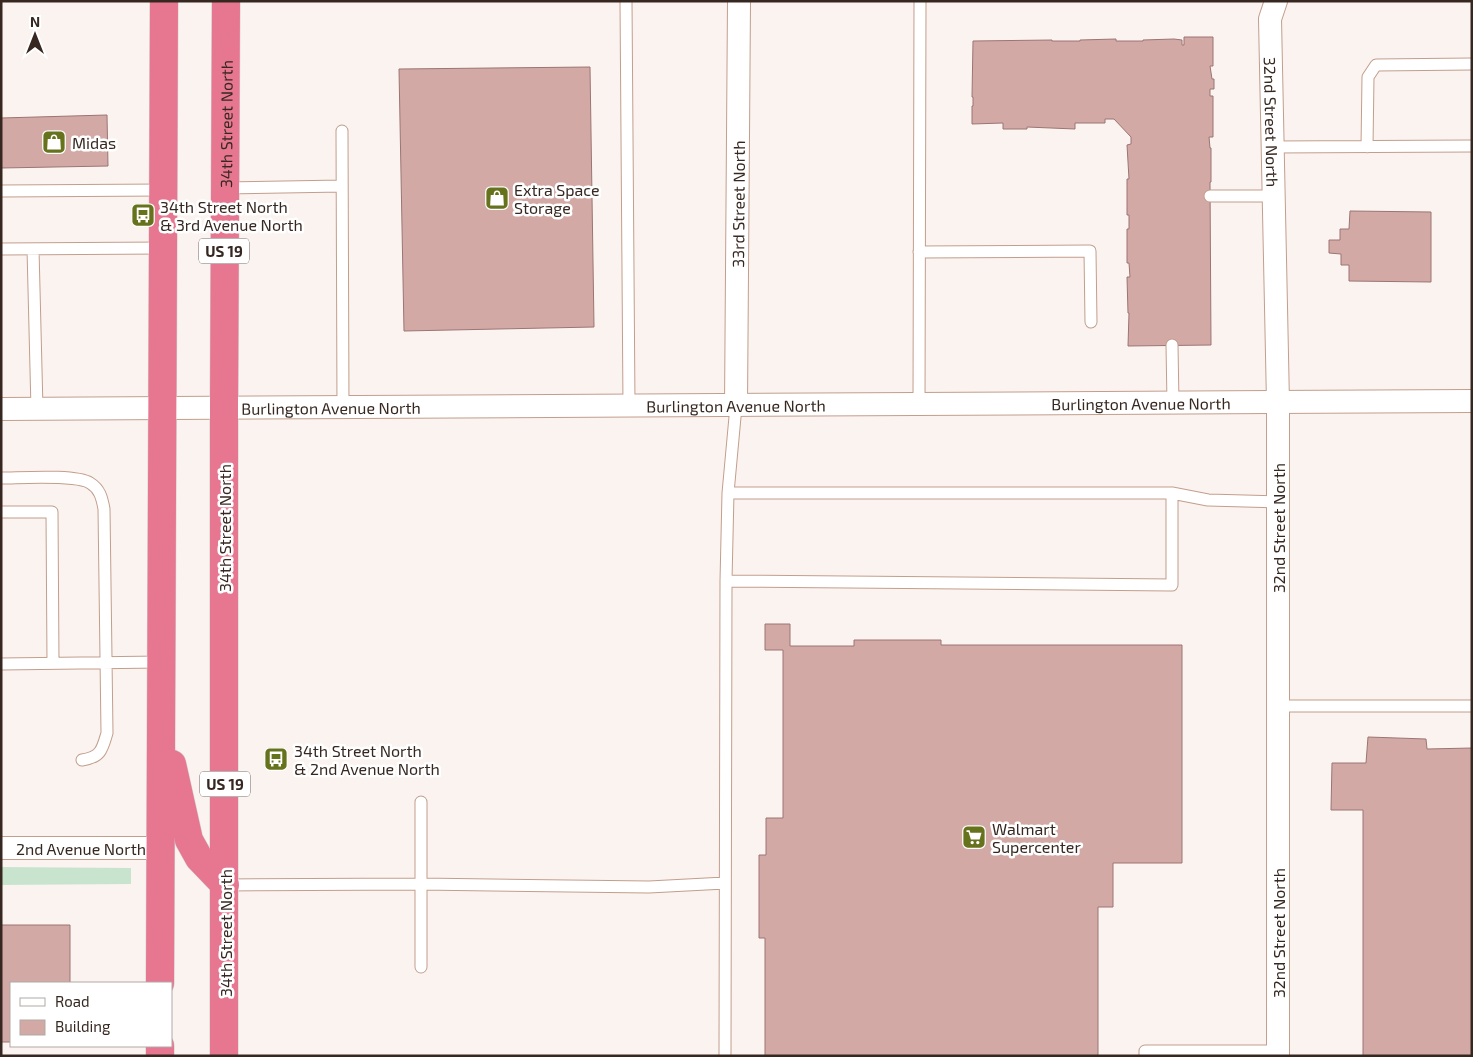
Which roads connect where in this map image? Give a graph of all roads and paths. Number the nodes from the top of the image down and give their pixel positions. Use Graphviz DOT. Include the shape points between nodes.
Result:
graph roads {
  1 [pos="164,1"];
  2 [pos="226,1"];
  3 [pos="626,1"];
  4 [pos="739,1"];
  5 [pos="920,1"];
  6 [pos="1276,1"];
  7 [pos="1472,64"];
  8 [pos="342,131"];
  9 [pos="1472,146"];
  10 [pos="1273,147"];
  11 [pos="1367,147"];
  12 [pos="342,186"];
  13 [pos="224,188"];
  14 [pos="163,190"];
  15 [pos="1,191"];
  16 [pos="1210,196"];
  17 [pos="1274,196"];
  18 [pos="163,248"];
  19 [pos="1,249"];
  20 [pos="33,249"];
  21 [pos="919,252"];
  22 [pos="1091,322"];
  23 [pos="1172,345"];
  24 [pos="1472,401"];
  25 [pos="1278,402"];
  26 [pos="1172,403"];
  27 [pos="919,405"];
  28 [pos="629,406"];
  29 [pos="736,406"];
  30 [pos="162,408"];
  31 [pos="224,408"];
  32 [pos="343,408"];
  33 [pos="37,409"];
  34 [pos="1,410"];
  35 [pos="1,478"];
  36 [pos="728,492"];
  37 [pos="1172,494"];
  38 [pos="1278,502"];
  39 [pos="1,512"];
  40 [pos="726,581"];
  41 [pos="107,662"];
  42 [pos="161,662"];
  43 [pos="53,663"];
  44 [pos="1,664"];
  45 [pos="1278,706"];
  46 [pos="1472,706"];
  47 [pos="161,716"];
  48 [pos="82,760"];
  49 [pos="421,802"];
  50 [pos="1,848"];
  51 [pos="161,848"];
  52 [pos="725,883"];
  53 [pos="420,884"];
  54 [pos="225,885"];
  55 [pos="421,967"];
  56 [pos="160,982"];
  57 [pos="1278,1053"];
  58 [pos="224,1056"];
  59 [pos="725,1056"];
  60 [pos="1145,1056"];
  1 -- 14 [label="highway"];
  2 -- 13 [label="highway, 34th Street North / US 19"];
  3 -- 28 [label="lane"];
  4 -- 29 [label="street, 33rd Street North"];
  5 -- 21 [label="lane"];
  6 -- 10 [label="street, 32nd Street North" via="1270,19"];
  7 -- 11 [label="lane" via="1376,65 1368,77"];
  8 -- 12 [label="lane"];
  9 -- 11 [label="lane"];
  10 -- 11 [label="lane"];
  10 -- 17 [label="street, 32nd Street North"];
  12 -- 13 [label="lane"];
  12 -- 32 [label="lane"];
  13 -- 31 [label="highway, 34th Street North / US 19"];
  14 -- 15 [label="lane"];
  14 -- 18 [label="highway"];
  16 -- 17 [label="lane"];
  17 -- 25 [label="street, 32nd Street North"];
  18 -- 20 [label="lane"];
  18 -- 30 [label="highway"];
  19 -- 20 [label="lane"];
  20 -- 33 [label="lane"];
  21 -- 22 [label="lane" via="1090,251"];
  21 -- 27 [label="lane"];
  23 -- 26 [label="lane"];
  24 -- 25 [label="street, Burlington Avenue North"];
  25 -- 26 [label="street, Burlington Avenue North"];
  25 -- 38 [label="street, 32nd Street North"];
  26 -- 27 [label="street, Burlington Avenue North"];
  27 -- 29 [label="street, Burlington Avenue North"];
  28 -- 29 [label="street, Burlington Avenue North"];
  28 -- 32 [label="street, Burlington Avenue North"];
  29 -- 36 [label="lane"];
  30 -- 31 [label="street, Burlington Avenue North"];
  30 -- 33 [label="street, Burlington Avenue North"];
  30 -- 42 [label="highway"];
  31 -- 32 [label="street, Burlington Avenue North"];
  31 -- 54 [label="highway, 34th Street North / US 19"];
  33 -- 34 [label="street, Burlington Avenue North"];
  35 -- 41 [label="lane" via="77,478 90,482 102,494"];
  36 -- 37 [label="lane"];
  36 -- 40 [label="lane"];
  37 -- 38 [label="lane" via="1208,500"];
  37 -- 40 [label="lane" via="1172,585"];
  38 -- 45 [label="street, 32nd Street North"];
  39 -- 43 [label="lane" via="52,512"];
  40 -- 52 [label="lane"];
  41 -- 42 [label="lane"];
  41 -- 43 [label="lane"];
  41 -- 48 [label="lane" via="107,733 99,753"];
  42 -- 47 [label="highway"];
  43 -- 44 [label="lane"];
  45 -- 46 [label="lane"];
  45 -- 57 [label="street, 32nd Street North"];
  47 -- 51 [label="highway"];
  47 -- 54 [label="highway" via="189,840 199,858"];
  49 -- 53 [label="lane"];
  50 -- 51 [label="street, 2nd Avenue North"];
  51 -- 56 [label="highway"];
  52 -- 53 [label="lane" via="649,887"];
  52 -- 59 [label="lane"];
  53 -- 54 [label="lane"];
  53 -- 55 [label="lane"];
  54 -- 58 [label="highway, 34th Street North / US 19"];
  57 -- 60 [label="lane" via="1145,1051"];
}
